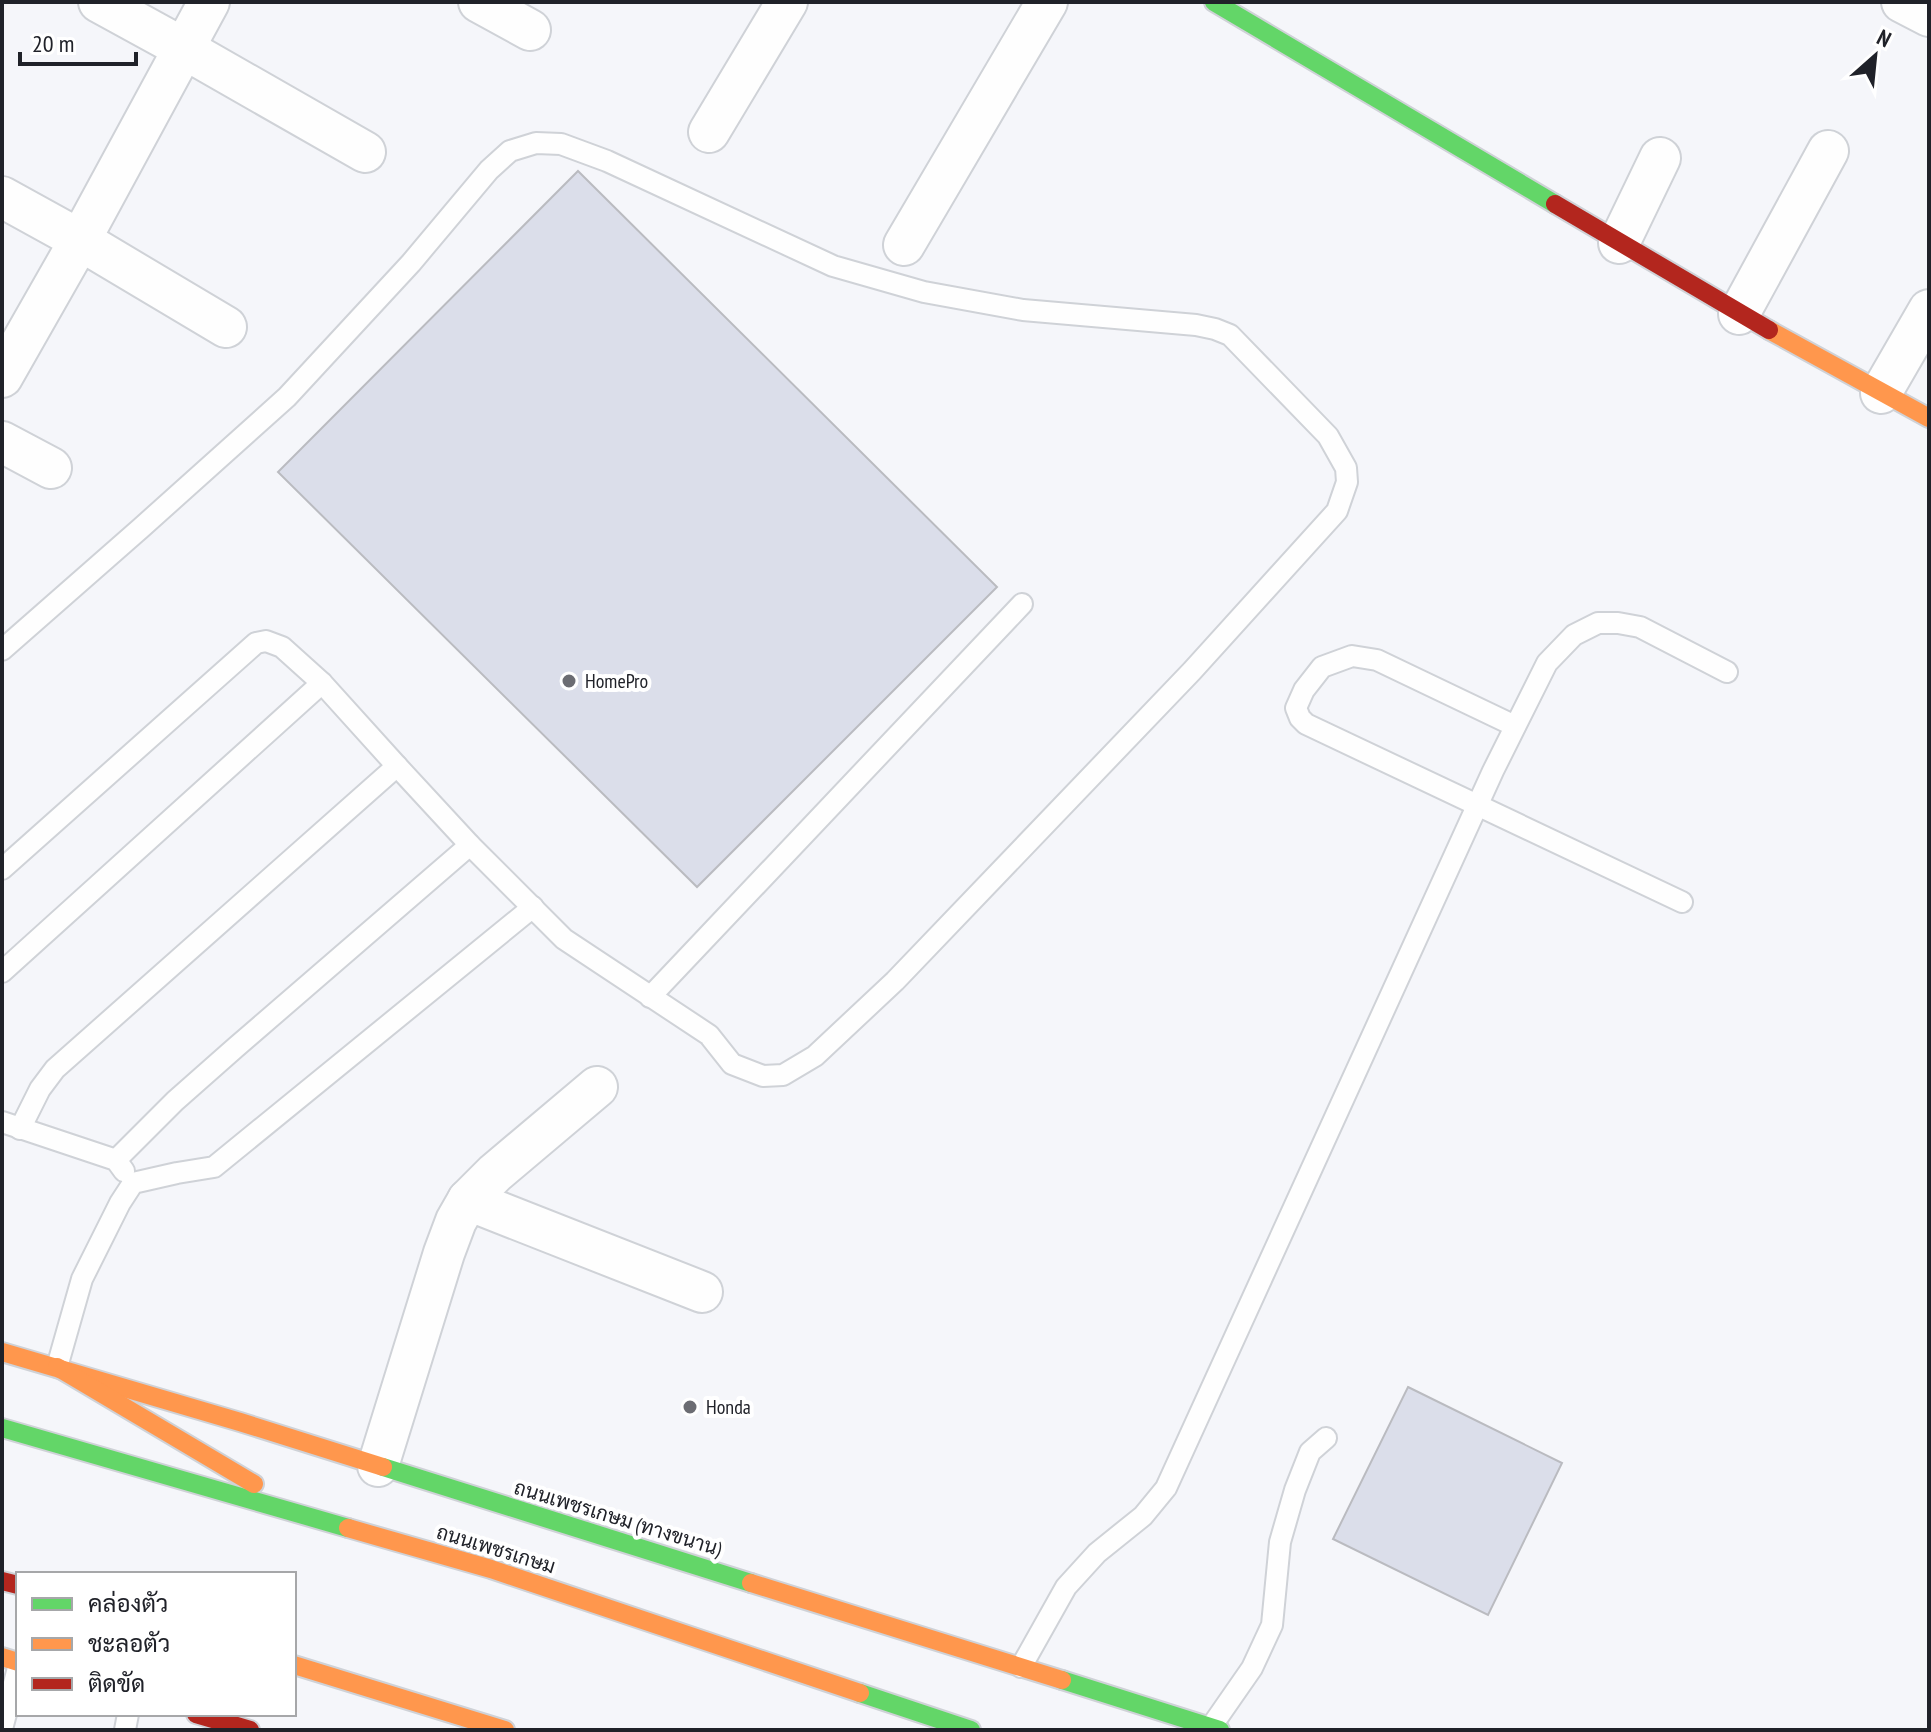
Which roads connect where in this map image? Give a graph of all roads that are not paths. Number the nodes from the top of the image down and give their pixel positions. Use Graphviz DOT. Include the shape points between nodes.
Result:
graph roads {
  1 [pos="99,2"];
  2 [pos="209,2"];
  3 [pos="479,2"];
  4 [pos="787,2"];
  5 [pos="1047,2"];
  6 [pos="1214,2"];
  7 [pos="1902,2"];
  8 [pos="1929,16"];
  9 [pos="530,30"];
  10 [pos="183,48"];
  11 [pos="709,132"];
  12 [pos="1828,151"];
  13 [pos="365,152"];
  14 [pos="1660,158"];
  15 [pos="2,197"];
  16 [pos="80,240"];
  17 [pos="1619,243"];
  18 [pos="904,245"];
  19 [pos="1929,310"];
  20 [pos="1739,314"];
  21 [pos="226,327"];
  22 [pos="2,377"];
  23 [pos="1881,393"];
  24 [pos="1929,418"];
  25 [pos="2,442"];
  26 [pos="51,468"];
  27 [pos="1022,604"];
  28 [pos="2,650"];
  29 [pos="1727,672"];
  30 [pos="322,683"];
  31 [pos="1515,726"];
  32 [pos="397,766"];
  33 [pos="1478,804"];
  34 [pos="470,845"];
  35 [pos="2,869"];
  36 [pos="1682,902"];
  37 [pos="533,907"];
  38 [pos="2,972"];
  39 [pos="650,997"];
  40 [pos="597,1087"];
  41 [pos="11,1125"];
  42 [pos="116,1160"];
  43 [pos="133,1183"];
  44 [pos="468,1200"];
  45 [pos="702,1292"];
  46 [pos="2,1352"];
  47 [pos="57,1367"];
  48 [pos="2,1428"];
  49 [pos="1326,1438"];
  50 [pos="378,1466"];
  51 [pos="311,1517"];
  52 [pos="296,1666"];
  53 [pos="1021,1667"];
  54 [pos="16,1676"];
  55 [pos="203,1716"];
  56 [pos="1216,1728"];
  57 [pos="2,1729"];
  58 [pos="250,1730"];
  59 [pos="505,1730"];
  60 [pos="971,1730"];
  1 -- 10 [label="street"];
  2 -- 10 [label="street"];
  3 -- 9 [label="street"];
  4 -- 11 [label="street"];
  5 -- 18 [label="street"];
  6 -- 17 [label="main road"];
  7 -- 8 [label="street"];
  10 -- 13 [label="street"];
  10 -- 16 [label="street"];
  12 -- 20 [label="street"];
  14 -- 17 [label="street"];
  15 -- 16 [label="street"];
  16 -- 21 [label="street"];
  16 -- 22 [label="street"];
  17 -- 20 [label="main road"];
  19 -- 23 [label="street"];
  20 -- 23 [label="main road"];
  23 -- 24 [label="main road"];
  25 -- 26 [label="street"];
  27 -- 39 [label="lane"];
  28 -- 39 [label="lane" via="287,397 489,170 510,151 536,143 561,144 607,161 833,266 924,292 1023,310 1196,325 1230,335 1328,436 1346,468 1337,511 1170,694 895,981 815,1056 783,1075 763,1076 732,1064 709,1035"];
  29 -- 31 [label="lane" via="1640,627 1598,623 1574,635 1547,663"];
  30 -- 32 [label="lane"];
  30 -- 35 [label="lane" via="282,647 256,643"];
  30 -- 38 [label="lane"];
  31 -- 33 [label="lane"];
  31 -- 33 [label="lane" via="1377,660 1352,656 1322,667 1300,699 1296,708 1306,724"];
  32 -- 34 [label="lane"];
  32 -- 41 [label="lane" via="55,1069"];
  33 -- 36 [label="lane"];
  33 -- 53 [label="lane" via="1166,1488 1066,1587"];
  34 -- 37 [label="lane"];
  34 -- 42 [label="lane" via="175,1101"];
  37 -- 39 [label="lane" via="564,939"];
  37 -- 43 [label="lane" via="214,1167"];
  40 -- 44 [label="street"];
  41 -- 42 [label="lane"];
  42 -- 43 [label="lane"];
  43 -- 47 [label="lane" via="82,1279"];
  44 -- 45 [label="street"];
  44 -- 50 [label="street" via="444,1253"];
  46 -- 47 [label="main road, ถนนเพชรเกษม (ทางขนาน)"];
  47 -- 50 [label="main road, ถนนเพชรเกษม (ทางขนาน)"];
  47 -- 51 [label="main road"];
  48 -- 51 [label="main road, ถนนเพชรเกษม"];
  49 -- 56 [label="lane" via="1310,1452 1295,1490 1280,1542 1272,1625"];
  50 -- 53 [label="main road, ถนนเพชรเกษม (ทางขนาน)"];
  51 -- 60 [label="main road, ถนนเพชรเกษม" via="491,1569"];
  52 -- 59 [label="main road"];
  53 -- 56 [label="main road, ถนนเพชรเกษม (ทางขนาน)"];
  54 -- 57 [label="lane"];
  55 -- 58 [label="main road"];
}
